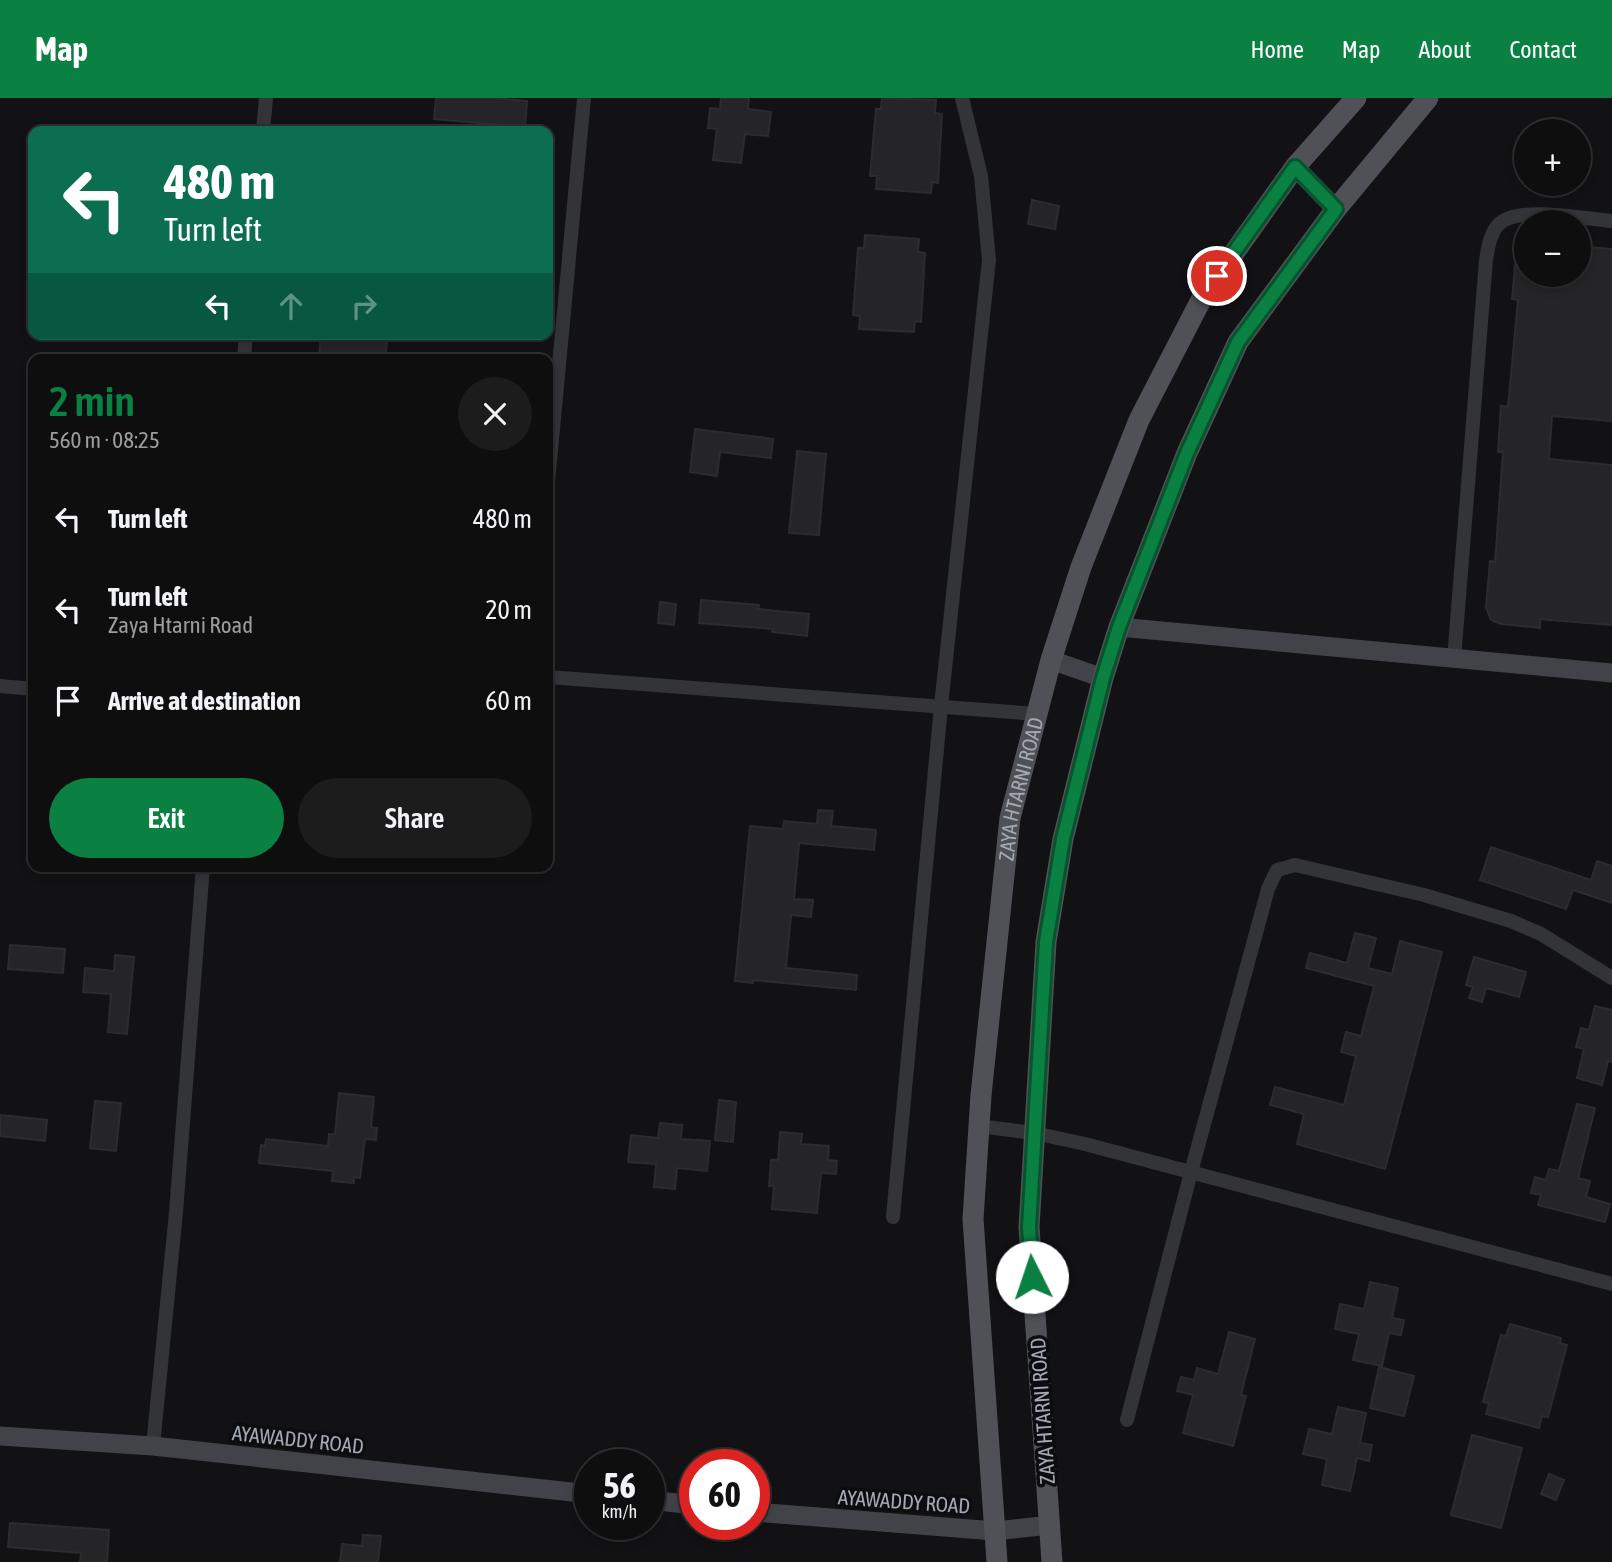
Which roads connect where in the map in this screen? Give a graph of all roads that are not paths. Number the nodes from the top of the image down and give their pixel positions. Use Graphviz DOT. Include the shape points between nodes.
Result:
graph roads {
  1 [pos="266,98"];
  2 [pos="584,98"];
  3 [pos="962,98"];
  4 [pos="1356,98"];
  5 [pos="1428,98"];
  6 [pos="263,126"];
  7 [pos="1295,167"];
  8 [pos="1336,209"];
  9 [pos="1612,222"];
  10 [pos="553,429"];
  11 [pos="1119,627"];
  12 [pos="1454,659"];
  13 [pos="1051,660"];
  14 [pos="1612,673"];
  15 [pos="553,677"];
  16 [pos="1103,678"];
  17 [pos="0,686"];
  18 [pos="28,689"];
  19 [pos="941,706"];
  20 [pos="1037,714"];
  21 [pos="204,872"];
  22 [pos="1612,978"];
  23 [pos="979,1126"];
  24 [pos="1034,1133"];
  25 [pos="1191,1172"];
  26 [pos="892,1217"];
  27 [pos="1612,1283"];
  28 [pos="1127,1420"];
  29 [pos="0,1436"];
  30 [pos="153,1447"];
  31 [pos="574,1492"];
  32 [pos="770,1512"];
  33 [pos="1050,1525"];
  34 [pos="995,1531"];
  35 [pos="997,1562"];
  36 [pos="1052,1562"];
  1 -- 6 [label="street"];
  2 -- 10 [label="street"];
  3 -- 19 [label="street" via="981,176 989,260"];
  4 -- 7 [label="main road, ZAYA HTARNI ROAD"];
  5 -- 8 [label="main road, ZAYA HTARNI ROAD"];
  7 -- 8 [label="street"];
  7 -- 13 [label="main road, ZAYA HTARNI ROAD" via="1202,298 1139,421 1081,567"];
  8 -- 11 [label="main road, ZAYA HTARNI ROAD" via="1238,342 1187,453"];
  9 -- 12 [label="street" via="1516,215 1497,225 1492,234 1486,260"];
  11 -- 12 [label="street"];
  11 -- 16 [label="main road, ZAYA HTARNI ROAD"];
  12 -- 14 [label="street"];
  13 -- 16 [label="street"];
  13 -- 20 [label="main road, ZAYA HTARNI ROAD"];
  15 -- 19 [label="street"];
  16 -- 24 [label="main road, ZAYA HTARNI ROAD" via="1063,839 1046,942"];
  17 -- 18 [label="street"];
  19 -- 20 [label="street"];
  19 -- 26 [label="street"];
  20 -- 23 [label="main road, ZAYA HTARNI ROAD" via="1010,818"];
  21 -- 30 [label="street"];
  22 -- 25 [label="street" via="1511,921 1412,892 1295,865 1283,867 1268,889"];
  23 -- 24 [label="street"];
  23 -- 34 [label="main road, ZAYA HTARNI ROAD" via="973,1219"];
  24 -- 25 [label="street"];
  24 -- 33 [label="main road, ZAYA HTARNI ROAD" via="1029,1227"];
  25 -- 27 [label="street"];
  25 -- 28 [label="street"];
  29 -- 30 [label="street, AYAWADDY ROAD"];
  30 -- 31 [label="street, AYAWADDY ROAD"];
  32 -- 34 [label="street, AYAWADDY ROAD"];
  33 -- 34 [label="street, AYAWADDY ROAD"];
  33 -- 36 [label="main road, ZAYA HTARNI ROAD"];
  34 -- 35 [label="main road, ZAYA HTARNI ROAD"];
}
